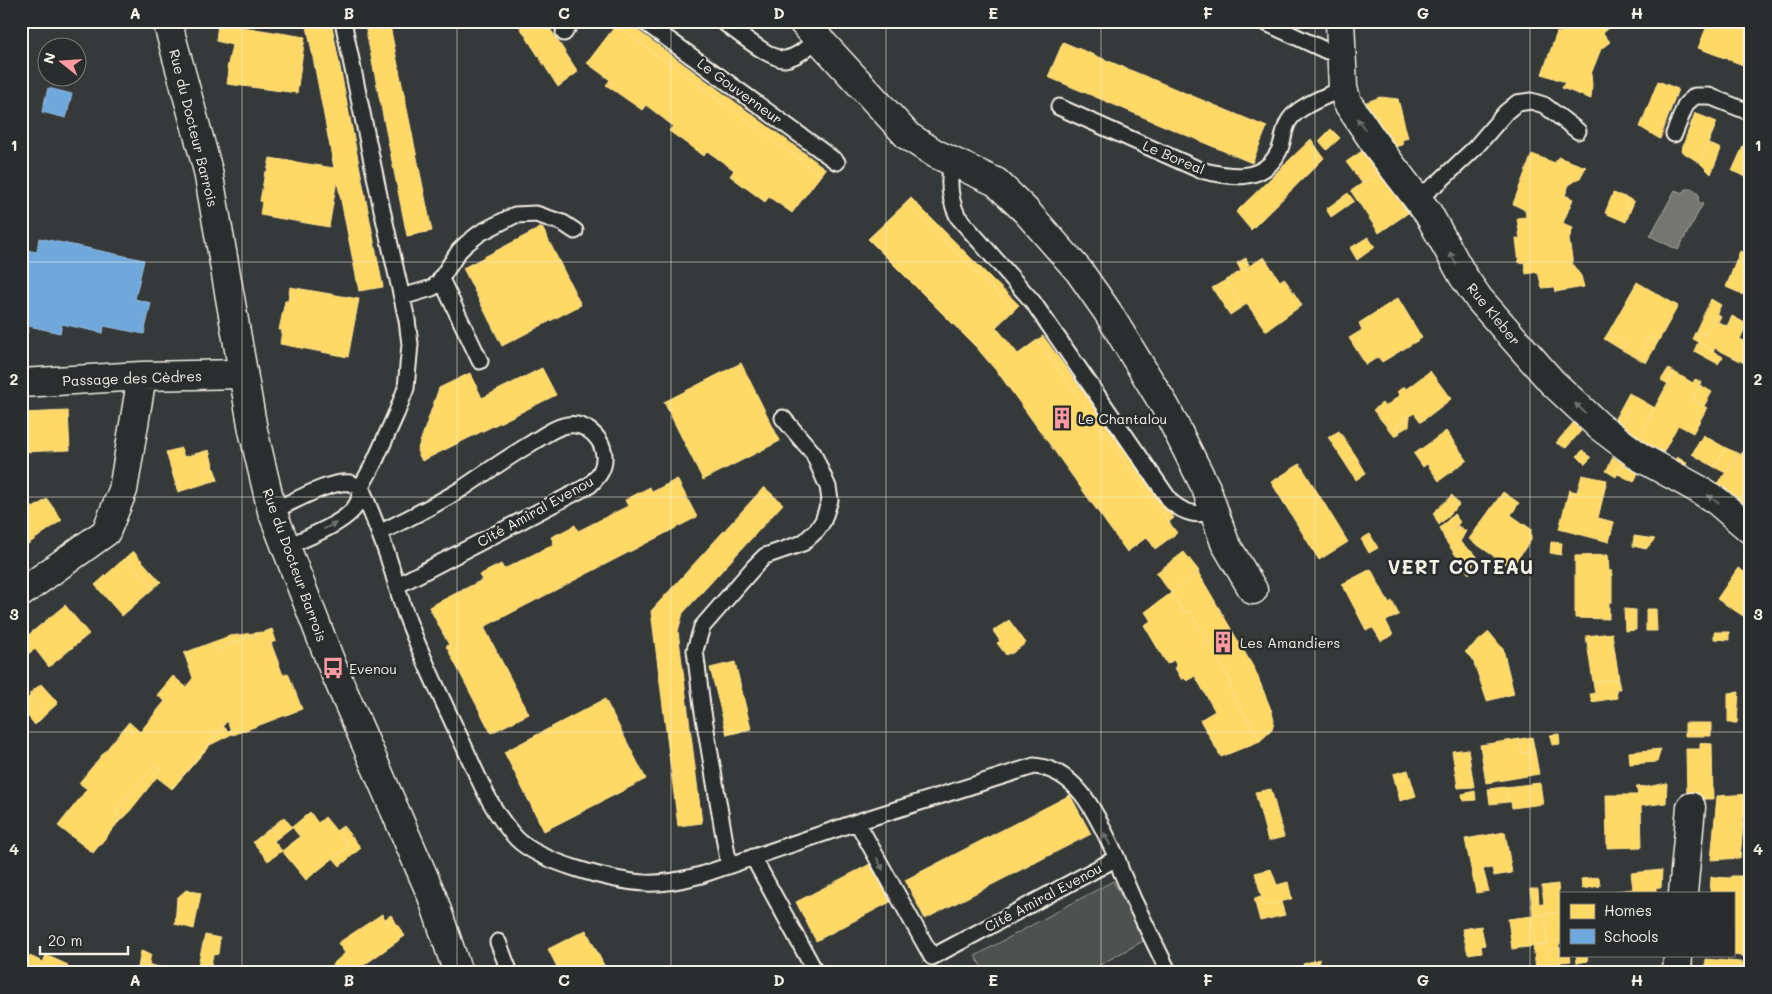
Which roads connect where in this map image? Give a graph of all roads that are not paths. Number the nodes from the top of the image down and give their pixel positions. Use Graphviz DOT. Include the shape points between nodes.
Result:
graph roads {
  1 [pos="167,21"];
  2 [pos="343,21"];
  3 [pos="643,21"];
  4 [pos="722,21"];
  5 [pos="1262,21"];
  6 [pos="1340,21"];
  7 [pos="810,30"];
  8 [pos="1341,54"];
  9 [pos="1343,88"];
  10 [pos="1059,107"];
  11 [pos="1751,113"];
  12 [pos="1578,131"];
  13 [pos="1674,134"];
  14 [pos="837,162"];
  15 [pos="952,162"];
  16 [pos="1417,199"];
  17 [pos="575,231"];
  18 [pos="441,279"];
  19 [pos="402,297"];
  20 [pos="480,361"];
  21 [pos="243,374"];
  22 [pos="142,376"];
  23 [pos="21,383"];
  24 [pos="783,418"];
  25 [pos="361,487"];
  26 [pos="1213,510"];
  27 [pos="272,511"];
  28 [pos="1751,530"];
  29 [pos="379,533"];
  30 [pos="286,547"];
  31 [pos="398,585"];
  32 [pos="1253,590"];
  33 [pos="21,593"];
  34 [pos="1691,808"];
  35 [pos="857,822"];
  36 [pos="753,857"];
  37 [pos="1117,858"];
  38 [pos="729,866"];
  39 [pos="1684,892"];
  40 [pos="498,942"];
  41 [pos="1678,956"];
  42 [pos="458,973"];
  43 [pos="510,973"];
  44 [pos="816,973"];
  45 [pos="1169,973"];
  46 [pos="1677,973"];
  1 -- 21 [label="street, Rue du Docteur Barrois" via="208,171"];
  2 -- 19 [label="lane"];
  3 -- 14 [label="lane, Le Gouverneur"];
  4 -- 7 [label="lane" via="780,59 792,57"];
  5 -- 8 [label="lane" via="1327,51"];
  6 -- 8 [label="street, Rue Kleber"];
  7 -- 15 [label="street" via="908,136"];
  8 -- 9 [label="street, Rue Kleber"];
  9 -- 10 [label="lane, Le Boreal" via="1296,112 1286,124 1278,153 1260,171 1246,176 1200,170"];
  16 -- 9 [label="street, Rue Kleber, one-way" via="1353,112"];
  11 -- 13 [label="lane" via="1709,96 1695,96 1686,104"];
  12 -- 16 [label="lane" via="1544,105 1531,101 1517,104 1475,148"];
  15 -- 26 [label="street" via="996,182 1010,194 1079,271 1107,310 1166,408 1206,488"];
  15 -- 26 [label="lane" via="950,190 958,217 1033,302 1171,502 1193,513 1207,514"];
  28 -- 16 [label="street, Rue Kleber, one-way" via="1710,497 1622,445 1552,382 1479,299"];
  17 -- 18 [label="lane" via="563,223 536,214 515,215 466,244"];
  18 -- 19 [label="lane" via="432,288"];
  18 -- 20 [label="lane"];
  19 -- 25 [label="lane" via="410,344 406,388"];
  21 -- 22 [label="street, Passage des Cèdres"];
  21 -- 27 [label="street, Rue du Docteur Barrois"];
  22 -- 23 [label="street, Passage des Cèdres"];
  22 -- 33 [label="street" via="124,490 106,532"];
  24 -- 38 [label="lane" via="813,453 828,487 830,500 823,520 803,543 765,556 755,566 702,627 695,650"];
  25 -- 27 [label="lane" via="338,483"];
  25 -- 29 [label="lane, Cité Amiral Evenou"];
  30 -- 25 [label="lane, one-way" via="340,521 358,503"];
  26 -- 32 [label="street" via="1225,543"];
  27 -- 30 [label="street, Rue du Docteur Barrois"];
  29 -- 31 [label="lane, Cité Amiral Evenou"];
  29 -- 31 [label="lane, Cité Amiral Evenou" via="449,496 563,426 582,426 598,438 603,448 603,468 590,484"];
  30 -- 42 [label="street, Rue du Docteur Barrois" via="333,668 432,896"];
  31 -- 38 [label="lane, Cité Amiral Evenou" via="411,629 473,767 497,815 518,840 538,854 564,865 644,883 682,880"];
  34 -- 39 [label="street"];
  35 -- 36 [label="lane, Cité Amiral Evenou"];
  37 -- 35 [label="lane, Cité Amiral Evenou, one-way" via="1081,792 1061,774 1045,767 1034,766"];
  35 -- 37 [label="lane, Cité Amiral Evenou, one-way" via="932,957"];
  36 -- 38 [label="lane, Cité Amiral Evenou"];
  36 -- 44 [label="lane"];
  37 -- 45 [label="lane"];
  40 -- 43 [label="lane"];
  41 -- 46 [label="street"];
}
